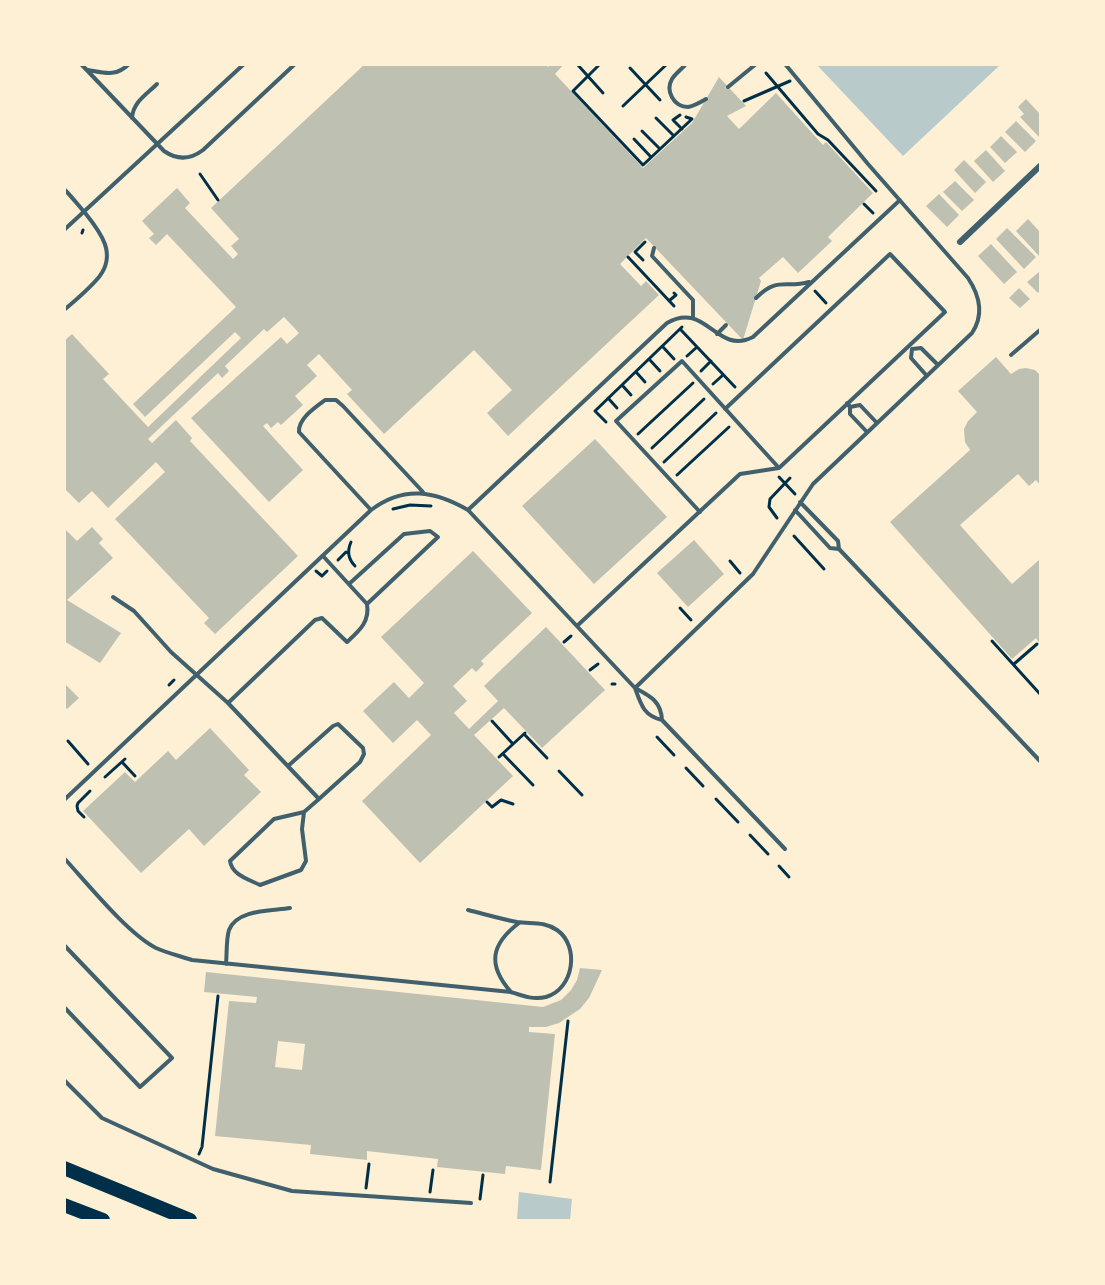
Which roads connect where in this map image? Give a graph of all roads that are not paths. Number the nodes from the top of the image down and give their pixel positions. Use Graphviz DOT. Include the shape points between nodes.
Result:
graph roads {
  1 [pos="81,64"];
  2 [pos="129,64"];
  3 [pos="244,64"];
  4 [pos="295,64"];
  5 [pos="686,64"];
  6 [pos="756,64"];
  7 [pos="785,64"];
  8 [pos="87,70"];
  9 [pos="157,84"];
  10 [pos="728,87"];
  11 [pos="706,99"];
  12 [pos="132,118"];
  13 [pos="157,145"];
  14 [pos="1041,166"];
  15 [pos="64,189"];
  16 [pos="900,200"];
  17 [pos="84,212"];
  18 [pos="64,230"];
  19 [pos="960,242"];
  20 [pos="654,248"];
  21 [pos="813,281"];
  22 [pos="756,298"];
  23 [pos="64,310"];
  24 [pos="693,318"];
  25 [pos="726,326"];
  26 [pos="1041,330"];
  27 [pos="717,334"];
  28 [pos="910,347"];
  29 [pos="1011,355"];
  30 [pos="938,365"];
  31 [pos="927,376"];
  32 [pos="849,405"];
  33 [pos="725,409"];
  34 [pos="877,423"];
  35 [pos="867,432"];
  36 [pos="779,468"];
  37 [pos="423,492"];
  38 [pos="800,502"];
  39 [pos="371,510"];
  40 [pos="468,510"];
  41 [pos="795,510"];
  42 [pos="700,512"];
  43 [pos="839,549"];
  44 [pos="323,556"];
  45 [pos="349,584"];
  46 [pos="113,597"];
  47 [pos="367,604"];
  48 [pos="577,625"];
  49 [pos="196,676"];
  50 [pos="635,687"];
  51 [pos="228,703"];
  52 [pos="662,720"];
  53 [pos="1041,761"];
  54 [pos="288,766"];
  55 [pos="64,800"];
  56 [pos="319,800"];
  57 [pos="304,812"];
  58 [pos="784,849"];
  59 [pos="64,858"];
  60 [pos="290,908"];
  61 [pos="468,910"];
  62 [pos="520,922"];
  63 [pos="64,945"];
  64 [pos="226,964"];
  65 [pos="511,992"];
  66 [pos="64,1007"];
  67 [pos="64,1080"];
  68 [pos="64,1168"];
  69 [pos="471,1203"];
  70 [pos="64,1205"];
  71 [pos="103,1221"];
  72 [pos="190,1221"];
  1 -- 8 [label="lane"];
  2 -- 8 [label="lane" via="114,74"];
  3 -- 13 [label="lane"];
  4 -- 13 [label="lane" via="196,155 177,158"];
  5 -- 11 [label="lane" via="671,80 670,95 674,101 691,107"];
  6 -- 10 [label="lane"];
  7 -- 16 [label="lane"];
  8 -- 12 [label="lane"];
  9 -- 12 [label="lane" via="136,104"];
  12 -- 13 [label="lane"];
  13 -- 17 [label="lane"];
  14 -- 19 [label="street"];
  15 -- 17 [label="lane"];
  16 -- 21 [label="lane"];
  16 -- 30 [label="lane" via="968,278 980,306 972,333"];
  17 -- 18 [label="lane"];
  17 -- 23 [label="lane" via="102,235 107,254 98,279"];
  20 -- 24 [label="lane" via="652,256 693,300"];
  21 -- 22 [label="lane" via="776,284"];
  21 -- 27 [label="lane" via="753,337 743,342"];
  24 -- 27 [label="lane"];
  24 -- 40 [label="lane" via="667,323"];
  25 -- 27 [label="lane"];
  26 -- 29 [label="lane"];
  28 -- 30 [label="lane" via="921,348"];
  28 -- 31 [label="lane" via="911,358"];
  28 -- 32 [label="lane"];
  28 -- 33 [label="lane" via="945,312 890,254"];
  30 -- 31 [label="lane"];
  31 -- 34 [label="lane"];
  32 -- 34 [label="lane" via="860,405"];
  32 -- 35 [label="lane" via="850,414"];
  32 -- 36 [label="lane"];
  33 -- 36 [label="lane"];
  33 -- 42 [label="lane" via="682,362 616,422"];
  34 -- 35 [label="lane"];
  35 -- 38 [label="lane" via="813,484"];
  36 -- 42 [label="lane" via="740,474"];
  37 -- 39 [label="lane" via="387,499"];
  37 -- 39 [label="lane" via="343,406 336,400 325,400 302,420 299,432"];
  37 -- 40 [label="lane"];
  38 -- 41 [label="lane"];
  38 -- 43 [label="lane" via="838,541"];
  39 -- 44 [label="lane"];
  40 -- 48 [label="lane"];
  41 -- 43 [label="lane" via="830,548"];
  41 -- 50 [label="lane" via="753,574"];
  42 -- 48 [label="lane"];
  43 -- 53 [label="lane"];
  44 -- 45 [label="lane"];
  44 -- 49 [label="lane"];
  45 -- 47 [label="lane"];
  45 -- 47 [label="lane" via="404,534 430,531 438,537"];
  46 -- 49 [label="lane" via="134,612"];
  47 -- 51 [label="lane" via="367,619 347,642 322,618 315,620"];
  48 -- 50 [label="lane"];
  49 -- 51 [label="lane"];
  49 -- 55 [label="lane"];
  50 -- 52 [label="lane" via="641,705 652,717"];
  50 -- 52 [label="lane" via="661,708"];
  51 -- 54 [label="lane"];
  52 -- 58 [label="lane"];
  54 -- 56 [label="lane"];
  54 -- 56 [label="lane" via="338,724 363,748 360,762"];
  56 -- 57 [label="lane"];
  57 -- 57 [label="lane" via="274,819 230,861 231,867 260,885 301,870 306,861"];
  59 -- 64 [label="lane" via="148,943 185,958"];
  60 -- 64 [label="lane" via="236,920 229,931"];
  61 -- 62 [label="lane"];
  62 -- 65 [label="lane" via="506,932 494,963 499,980"];
  62 -- 65 [label="lane" via="540,922 558,930 570,946 572,966 564,984 549,996 530,999"];
  63 -- 66 [label="lane" via="172,1058 140,1087"];
  64 -- 65 [label="lane"];
  67 -- 69 [label="lane" via="102,1118 213,1169 292,1191"];
  68 -- 72 [label="highway"];
  70 -- 71 [label="highway"];
}
